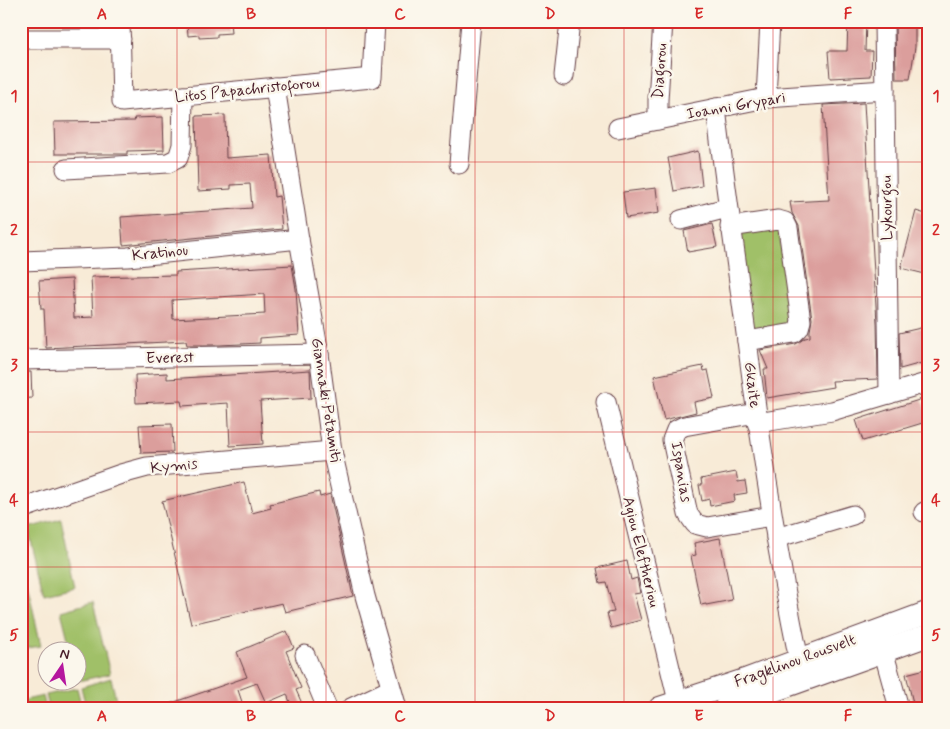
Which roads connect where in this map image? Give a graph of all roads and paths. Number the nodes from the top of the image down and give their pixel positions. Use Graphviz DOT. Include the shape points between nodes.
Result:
graph roads {
  1 [pos="375,21"];
  2 [pos="470,21"];
  3 [pos="570,21"];
  4 [pos="664,21"];
  5 [pos="770,21"];
  6 [pos="884,21"];
  7 [pos="120,30"];
  8 [pos="21,39"];
  9 [pos="564,76"];
  10 [pos="275,87"];
  11 [pos="885,90"];
  12 [pos="182,96"];
  13 [pos="766,98"];
  14 [pos="716,108"];
  15 [pos="658,120"];
  16 [pos="618,128"];
  17 [pos="459,164"];
  18 [pos="66,168"];
  19 [pos="727,208"];
  20 [pos="680,220"];
  21 [pos="730,227"];
  22 [pos="299,239"];
  23 [pos="21,261"];
  24 [pos="747,341"];
  25 [pos="319,354"];
  26 [pos="21,360"];
  27 [pos="929,382"];
  28 [pos="889,394"];
  29 [pos="606,402"];
  30 [pos="757,423"];
  31 [pos="332,451"];
  32 [pos="21,509"];
  33 [pos="853,515"];
  34 [pos="772,516"];
  35 [pos="776,538"];
  36 [pos="929,612"];
  37 [pos="929,635"];
  38 [pos="881,641"];
  39 [pos="305,655"];
  40 [pos="799,660"];
  41 [pos="391,689"];
  42 [pos="762,702"];
  43 [pos="669,704"];
  44 [pos="327,708"];
  45 [pos="351,708"];
  46 [pos="397,708"];
  47 [pos="726,708"];
  48 [pos="899,708"];
  1 -- 10 [label="street, Litos Papachristoforou" via="372,78"];
  2 -- 17 [label="street"];
  3 -- 9 [label="street"];
  4 -- 15 [label="street, Diagorou"];
  5 -- 13 [label="street"];
  6 -- 11 [label="street, Lykourgou"];
  7 -- 8 [label="street"];
  7 -- 12 [label="street, Litos Papachristoforou" via="122,102"];
  10 -- 12 [label="street, Litos Papachristoforou"];
  10 -- 22 [label="street, Giannaki Potamiti"];
  11 -- 13 [label="street, Ioanni Grypari"];
  11 -- 28 [label="street, Lykourgou"];
  12 -- 18 [label="street" via="182,145 178,158 168,164"];
  13 -- 14 [label="street, Ioanni Grypari"];
  14 -- 15 [label="street, Ioanni Grypari"];
  14 -- 19 [label="street, Gkaite"];
  15 -- 16 [label="street, Ioanni Grypari"];
  19 -- 20 [label="street"];
  19 -- 21 [label="street, Gkaite"];
  21 -- 24 [label="street, Gkaite"];
  21 -- 24 [label="street" via="778,220 785,222 788,228 801,321 799,328 794,333"];
  22 -- 23 [label="street, Kratinou" via="128,257"];
  22 -- 25 [label="street, Giannaki Potamiti"];
  24 -- 30 [label="street, Gkaite"];
  25 -- 26 [label="street, Everest"];
  25 -- 31 [label="street, Giannaki Potamiti"];
  27 -- 28 [label="street"];
  28 -- 30 [label="street" via="832,412 824,425"];
  29 -- 43 [label="street, Agiou Eleftheriou"];
  30 -- 34 [label="street, Gkaite"];
  30 -- 34 [label="street, Ispanias" via="684,426 676,430 672,440 688,514 695,524 707,527"];
  31 -- 32 [label="street, Kymis" via="147,467"];
  31 -- 41 [label="street, Giannaki Potamiti" via="365,596"];
  33 -- 35 [label="street"];
  34 -- 35 [label="street, Gkaite"];
  35 -- 40 [label="street, Gkaite"];
  36 -- 38 [label="main road, Fragklinou Rousvelt"];
  37 -- 38 [label="main road, Fragklinou Rousvelt"];
  38 -- 40 [label="main road, Fragklinou Rousvelt"];
  38 -- 42 [label="main road, Fragklinou Rousvelt"];
  38 -- 48 [label="street"];
  39 -- 44 [label="street"];
  40 -- 43 [label="main road, Fragklinou Rousvelt"];
  41 -- 45 [label="street"];
  41 -- 46 [label="street, Giannaki Potamiti"];
  42 -- 47 [label="main road, Fragklinou Rousvelt"];
}
